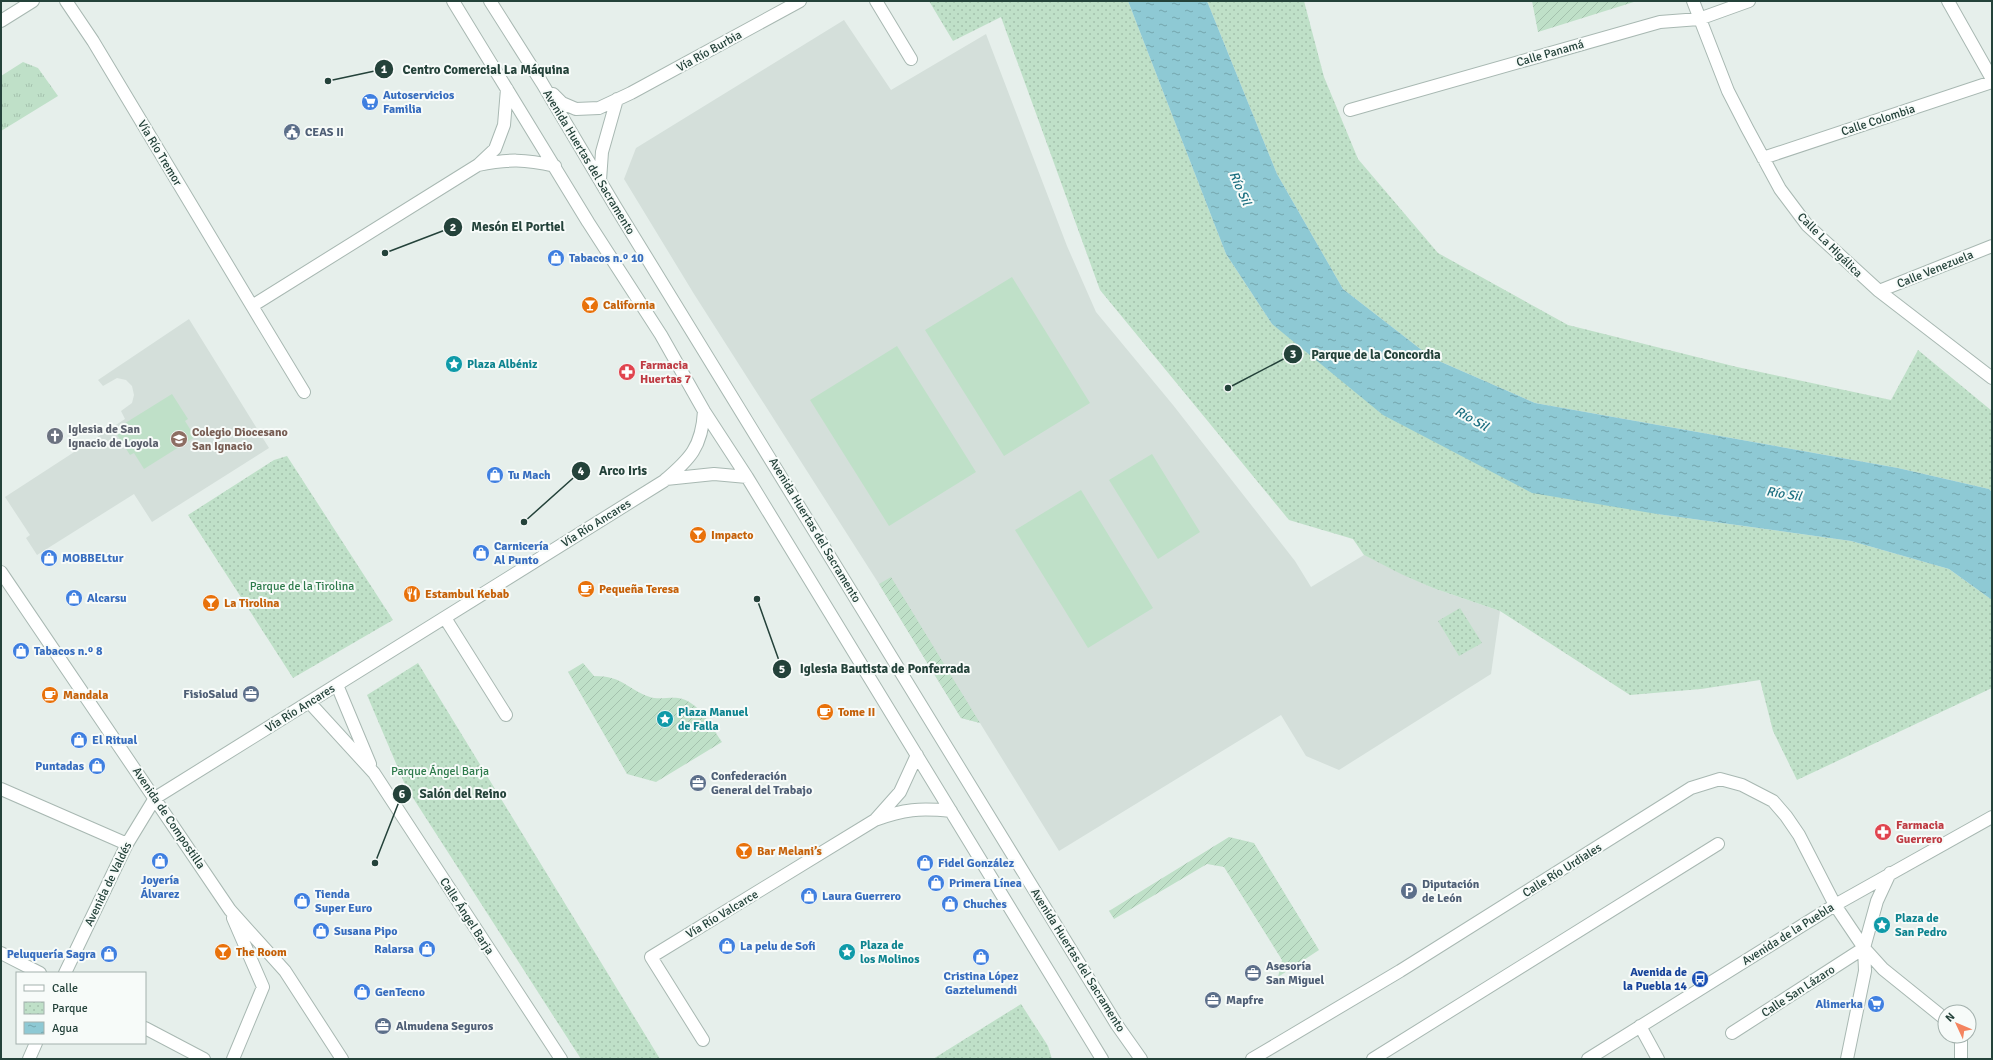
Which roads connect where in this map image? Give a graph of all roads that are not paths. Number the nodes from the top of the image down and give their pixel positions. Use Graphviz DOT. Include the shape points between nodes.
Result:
graph roads {
  1 [pos="33,1"];
  2 [pos="66,1"];
  3 [pos="453,1"];
  4 [pos="490,1"];
  5 [pos="800,1"];
  6 [pos="876,1"];
  7 [pos="1693,1"];
  8 [pos="1749,1"];
  9 [pos="1948,1"];
  10 [pos="1699,19"];
  11 [pos="1,21"];
  12 [pos="911,59"];
  13 [pos="1992,79"];
  14 [pos="1992,82"];
  15 [pos="542,83"];
  16 [pos="507,89"];
  17 [pos="617,98"];
  18 [pos="1350,110"];
  19 [pos="1764,158"];
  20 [pos="478,165"];
  21 [pos="555,166"];
  22 [pos="600,180"];
  23 [pos="1992,246"];
  24 [pos="1879,291"];
  25 [pos="252,306"];
  26 [pos="1992,378"];
  27 [pos="304,392"];
  28 [pos="704,411"];
  29 [pos="747,477"];
  30 [pos="666,479"];
  31 [pos="1,573"];
  32 [pos="445,618"];
  33 [pos="337,685"];
  34 [pos="309,702"];
  35 [pos="506,715"];
  36 [pos="917,755"];
  37 [pos="374,773"];
  38 [pos="1,789"];
  39 [pos="155,798"];
  40 [pos="951,811"];
  41 [pos="1992,817"];
  42 [pos="875,820"];
  43 [pos="126,844"];
  44 [pos="1718,844"];
  45 [pos="1890,873"];
  46 [pos="1835,905"];
  47 [pos="230,910"];
  48 [pos="1864,948"];
  49 [pos="1,953"];
  50 [pos="38,972"];
  51 [pos="65,972"];
  52 [pos="1937,1013"];
  53 [pos="1640,1026"];
  54 [pos="146,1029"];
  55 [pos="1732,1033"];
  56 [pos="703,1040"];
  57 [pos="36,1044"];
  58 [pos="1961,1044"];
  59 [pos="29,1059"];
  60 [pos="204,1059"];
  61 [pos="233,1059"];
  62 [pos="342,1059"];
  63 [pos="561,1059"];
  64 [pos="1102,1059"];
  65 [pos="1141,1059"];
  66 [pos="1252,1059"];
  67 [pos="1374,1059"];
  68 [pos="1588,1059"];
  69 [pos="1658,1059"];
  70 [pos="1847,1059"];
  71 [pos="1961,1059"];
  1 -- 11 [label="street"];
  2 -- 25 [label="street, Vía Río Tremor" via="93,41"];
  3 -- 16 [label="street"];
  4 -- 15 [label="street, Avenida Huertas del Sacramento"];
  5 -- 17 [label="street, Vía Río Burbia" via="631,93"];
  6 -- 12 [label="street"];
  7 -- 10 [label="street, Calle La Higálica"];
  8 -- 10 [label="street, Calle Panamá"];
  9 -- 13 [label="street"];
  10 -- 18 [label="street, Calle Panamá" via="1660,22"];
  10 -- 19 [label="street, Calle La Higálica" via="1728,91"];
  14 -- 19 [label="street, Calle Colombia"];
  15 -- 17 [label="street, Vía Río Burbia" via="562,103 576,109 599,108"];
  15 -- 22 [label="street, Avenida Huertas del Sacramento"];
  16 -- 20 [label="street" via="504,125 495,149"];
  16 -- 21 [label="street"];
  17 -- 22 [label="street" via="602,152"];
  19 -- 24 [label="street, Calle La Higálica" via="1780,189 1807,225"];
  20 -- 21 [label="street" via="528,160"];
  20 -- 25 [label="street"];
  21 -- 28 [label="street" via="661,335"];
  22 -- 65 [label="street, Avenida Huertas del Sacramento" via="1113,1018"];
  23 -- 24 [label="street, Calle Venezuela"];
  24 -- 26 [label="street, Calle La Higálica"];
  25 -- 27 [label="street, Vía Río Tremor"];
  28 -- 29 [label="street"];
  28 -- 30 [label="street, Vía Río Ancares" via="703,432 695,448 686,461"];
  29 -- 30 [label="street, Vía Río Ancares" via="714,474"];
  29 -- 36 [label="street"];
  30 -- 32 [label="street, Vía Río Ancares"];
  31 -- 39 [label="street, Avenida de Compostilla"];
  32 -- 33 [label="street, Vía Río Ancares"];
  32 -- 35 [label="street"];
  33 -- 34 [label="street, Vía Río Ancares"];
  33 -- 37 [label="street, Calle Ángel Barja"];
  34 -- 37 [label="street, Calle Ángel Barja"];
  34 -- 39 [label="street, Vía Río Ancares"];
  36 -- 40 [label="street"];
  36 -- 42 [label="street, Vía Río Valcarce" via="900,792"];
  37 -- 63 [label="street, Calle Ángel Barja"];
  38 -- 43 [label="street"];
  39 -- 43 [label="street, Avenida de Valdés"];
  39 -- 47 [label="street, Avenida de Compostilla"];
  40 -- 42 [label="street, Vía Río Valcarce" via="923,808 896,812"];
  40 -- 64 [label="street"];
  41 -- 45 [label="street, Avenida de la Puebla"];
  42 -- 56 [label="street, Vía Río Valcarce" via="651,957"];
  43 -- 51 [label="street, Avenida de Valdés"];
  44 -- 67 [label="street"];
  45 -- 46 [label="street, Avenida de la Puebla"];
  45 -- 48 [label="street" via="1877,901"];
  46 -- 48 [label="street, Calle Río Urdiales"];
  46 -- 53 [label="street, Avenida de la Puebla"];
  46 -- 66 [label="street, Calle Río Urdiales" via="1799,835 1773,801 1742,785 1720,779 1691,788 1400,971"];
  47 -- 61 [label="street" via="263,987"];
  47 -- 62 [label="street, Avenida de Compostilla" via="285,971"];
  48 -- 52 [label="street, Calle Río Urdiales" via="1883,969"];
  48 -- 55 [label="street, Calle San Lázaro"];
  48 -- 70 [label="street" via="1865,971"];
  49 -- 50 [label="street"];
  53 -- 68 [label="street, Avenida de la Puebla"];
  53 -- 69 [label="street"];
  54 -- 60 [label="street"];
  57 -- 59 [label="street"];
  58 -- 71 [label="street"];
}
